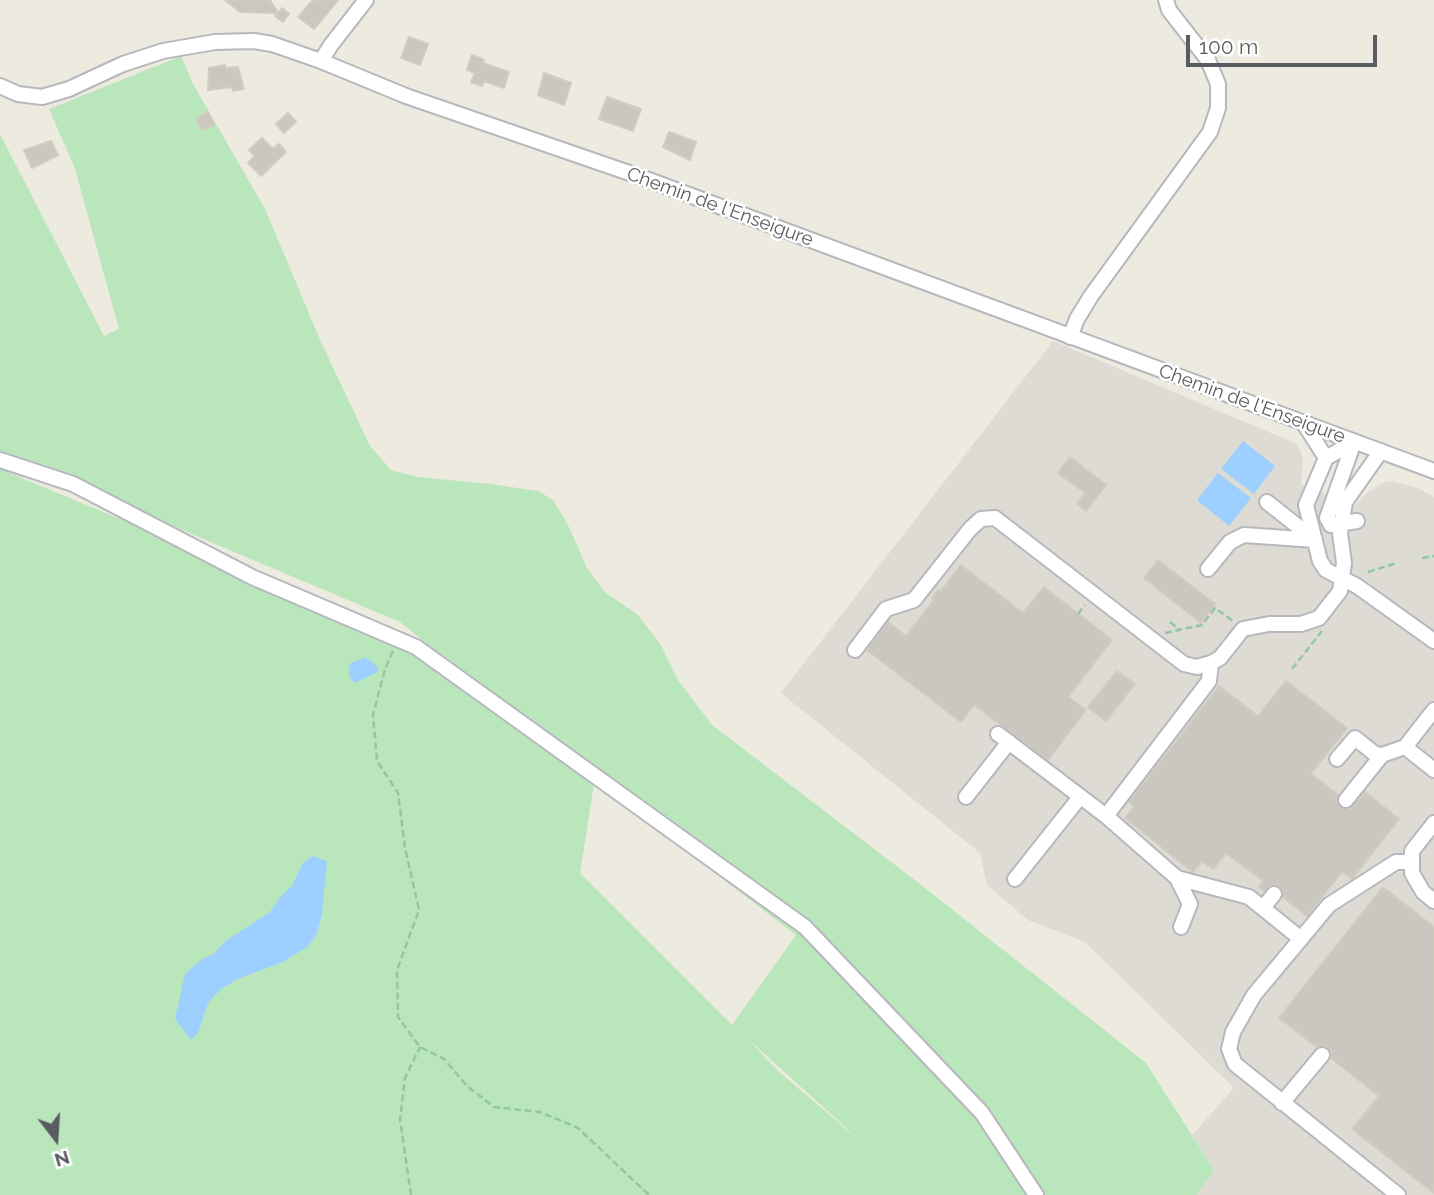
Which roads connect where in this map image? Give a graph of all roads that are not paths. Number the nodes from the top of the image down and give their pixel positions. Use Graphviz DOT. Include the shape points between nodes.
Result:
graph roads {
  1 [pos="366,0"];
  2 [pos="1166,0"];
  3 [pos="321,61"];
  4 [pos="0,86"];
  5 [pos="1070,337"];
  6 [pos="1303,422"];
  7 [pos="1354,442"];
  8 [pos="1381,451"];
  9 [pos="1326,458"];
  10 [pos="0,460"];
  11 [pos="1434,471"];
  12 [pos="1267,502"];
  13 [pos="1357,521"];
  14 [pos="1341,523"];
  15 [pos="1315,540"];
  16 [pos="1208,569"];
  17 [pos="1342,577"];
  18 [pos="1434,641"];
  19 [pos="855,650"];
  20 [pos="1211,663"];
  21 [pos="1434,710"];
  22 [pos="1405,747"];
  23 [pos="1382,755"];
  24 [pos="1337,759"];
  25 [pos="1434,770"];
  26 [pos="966,797"];
  27 [pos="1080,797"];
  28 [pos="1346,800"];
  29 [pos="1106,817"];
  30 [pos="1434,822"];
  31 [pos="1412,862"];
  32 [pos="1177,878"];
  33 [pos="1015,879"];
  34 [pos="1274,894"];
  35 [pos="1434,901"];
  36 [pos="1263,908"];
  37 [pos="1181,927"];
  38 [pos="1301,939"];
  39 [pos="1322,1055"];
  40 [pos="1282,1103"];
  41 [pos="1037,1195"];
  42 [pos="1398,1195"];
  1 -- 3 [label="street"];
  2 -- 5 [label="street" via="1208,60 1218,84 1218,108 1210,132 1091,296"];
  3 -- 4 [label="street, Chemin de l'Enseigure" via="272,44 215,42 140,58 51,95 29,96"];
  3 -- 5 [label="street, Chemin de l'Enseigure"];
  5 -- 6 [label="street, Chemin de l'Enseigure"];
  6 -- 7 [label="street, Chemin de l'Enseigure"];
  6 -- 9 [label="street"];
  7 -- 8 [label="street, Chemin de l'Enseigure"];
  7 -- 9 [label="street"];
  7 -- 14 [label="street" via="1327,518 1331,525"];
  8 -- 11 [label="street, Chemin de l'Enseigure"];
  8 -- 14 [label="street" via="1345,502"];
  9 -- 15 [label="street" via="1306,505"];
  10 -- 41 [label="street" via="73,484 252,577 415,647 805,927 982,1113"];
  12 -- 15 [label="street"];
  13 -- 14 [label="street"];
  14 -- 17 [label="street"];
  15 -- 16 [label="street" via="1244,535 1230,542"];
  15 -- 17 [label="street" via="1326,570"];
  17 -- 18 [label="street"];
  17 -- 20 [label="street" via="1340,591 1319,618 1243,629 1220,659"];
  19 -- 20 [label="street" via="886,610 914,600 970,529 981,519 995,518 1184,664"];
  20 -- 29 [label="street" via="1209,681"];
  21 -- 22 [label="street"];
  22 -- 23 [label="street"];
  22 -- 25 [label="street"];
  23 -- 24 [label="street" via="1355,738"];
  23 -- 28 [label="street"];
  26 -- 27 [label="street" via="1003,738"];
  27 -- 29 [label="street"];
  27 -- 33 [label="street"];
  29 -- 32 [label="street"];
  30 -- 31 [label="street" via="1412,850"];
  31 -- 35 [label="street" via="1412,873"];
  31 -- 38 [label="street" via="1396,862 1329,905"];
  32 -- 36 [label="street" via="1249,897"];
  32 -- 37 [label="street" via="1190,904"];
  34 -- 36 [label="street"];
  36 -- 38 [label="street"];
  38 -- 40 [label="street" via="1254,995 1233,1032 1229,1049 1235,1064"];
  39 -- 40 [label="street"];
  40 -- 42 [label="street"];
}
